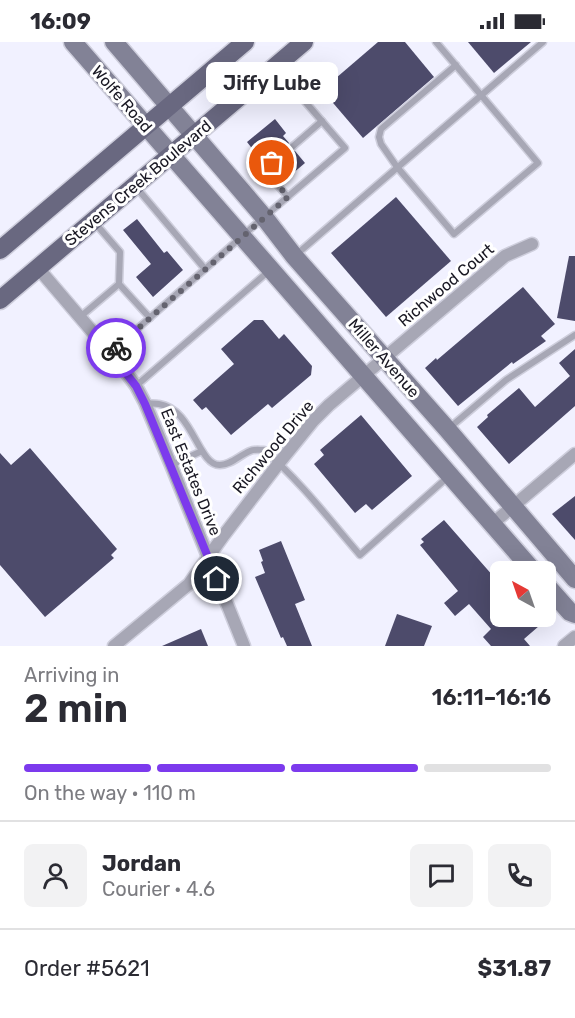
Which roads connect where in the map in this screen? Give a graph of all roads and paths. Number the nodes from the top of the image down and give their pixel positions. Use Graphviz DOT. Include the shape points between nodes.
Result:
graph roads {
  1 [pos="73,42"];
  2 [pos="114,42"];
  3 [pos="245,42"];
  4 [pos="304,42"];
  5 [pos="436,42"];
  6 [pos="543,42"];
  7 [pos="456,65"];
  8 [pos="275,67"];
  9 [pos="481,95"];
  10 [pos="169,106"];
  11 [pos="322,121"];
  12 [pos="145,126"];
  13 [pos="194,135"];
  14 [pos="292,147"];
  15 [pos="171,155"];
  16 [pos="272,163"];
  17 [pos="397,167"];
  18 [pos="136,186"];
  19 [pos="288,197"];
  20 [pos="264,217"];
  21 [pos="94,221"];
  22 [pos="242,237"];
  23 [pos="532,244"];
  24 [pos="0,250"];
  25 [pos="294,256"];
  26 [pos="38,268"];
  27 [pos="205,269"];
  28 [pos="271,270"];
  29 [pos="119,284"];
  30 [pos="0,300"];
  31 [pos="80,317"];
  32 [pos="150,318"];
  33 [pos="575,335"];
  34 [pos="110,353"];
  35 [pos="385,357"];
  36 [pos="363,376"];
  37 [pos="136,386"];
  38 [pos="145,404"];
  39 [pos="447,429"];
  40 [pos="202,452"];
  41 [pos="575,454"];
  42 [pos="279,463"];
  43 [pos="171,465"];
  44 [pos="450,475"];
  45 [pos="513,506"];
  46 [pos="492,524"];
  47 [pos="208,558"];
  48 [pos="524,561"];
  49 [pos="575,578"];
  50 [pos="556,596"];
  51 [pos="575,614"];
  52 [pos="575,637"];
  53 [pos="114,646"];
  54 [pos="244,646"];
  55 [pos="564,646"];
  1 -- 12 [label="main road, Wolfe Road"];
  2 -- 10 [label="main road, Wolfe Road"];
  3 -- 10 [label="main road"];
  4 -- 8 [label="main road, Stevens Creek Boulevard"];
  5 -- 7 [label="lane"];
  6 -- 9 [label="lane"];
  7 -- 9 [label="lane"];
  7 -- 17 [label="lane" via="381,129 381,144"];
  8 -- 11 [label="lane"];
  8 -- 13 [label="main road, Stevens Creek Boulevard"];
  9 -- 17 [label="lane"];
  9 -- 17 [label="lane" via="538,163 454,234"];
  10 -- 12 [label="main road"];
  10 -- 13 [label="main road, Wolfe Road"];
  11 -- 14 [label="lane"];
  11 -- 19 [label="lane" via="345,148"];
  12 -- 15 [label="main road, Wolfe Road"];
  12 -- 24 [label="main road"];
  13 -- 15 [label="main road, Stevens Creek Boulevard"];
  13 -- 20 [label="main road, Miller Avenue"];
  15 -- 18 [label="main road, Stevens Creek Boulevard"];
  15 -- 22 [label="main road, Miller Avenue"];
  16 -- 19 [label="lane" via="266,171"];
  17 -- 25 [label="lane"];
  18 -- 21 [label="main road, Stevens Creek Boulevard"];
  18 -- 27 [label="lane"];
  19 -- 20 [label="lane"];
  20 -- 22 [label="lane"];
  20 -- 25 [label="main road, Miller Avenue"];
  21 -- 26 [label="main road, Stevens Creek Boulevard"];
  21 -- 29 [label="lane" via="120,252"];
  22 -- 27 [label="lane"];
  22 -- 28 [label="main road, Miller Avenue"];
  23 -- 35 [label="street, Richwood Court" via="505,256"];
  25 -- 35 [label="main road, Miller Avenue"];
  26 -- 30 [label="main road, Stevens Creek Boulevard"];
  26 -- 31 [label="street, East Estates Drive"];
  27 -- 32 [label="lane"];
  28 -- 36 [label="main road, Miller Avenue"];
  28 -- 37 [label="lane"];
  29 -- 31 [label="lane"];
  29 -- 32 [label="lane"];
  31 -- 34 [label="street, East Estates Drive"];
  32 -- 34 [label="lane"];
  33 -- 39 [label="lane" via="506,380"];
  34 -- 37 [label="street, East Estates Drive"];
  35 -- 36 [label="street, Richwood Court"];
  35 -- 39 [label="main road, Miller Avenue"];
  36 -- 42 [label="street, Richwood Drive" via="313,421"];
  36 -- 44 [label="main road, Miller Avenue"];
  37 -- 38 [label="street, East Estates Drive"];
  38 -- 40 [label="lane" via="160,404 183,417"];
  38 -- 43 [label="street, East Estates Drive"];
  39 -- 45 [label="main road, Miller Avenue"];
  40 -- 42 [label="lane" via="213,464 221,466 252,450 264,450"];
  40 -- 43 [label="lane"];
  41 -- 45 [label="street"];
  42 -- 44 [label="lane" via="360,555"];
  42 -- 47 [label="street, Richwood Drive"];
  43 -- 47 [label="street, East Estates Drive"];
  44 -- 46 [label="main road, Miller Avenue"];
  45 -- 46 [label="street"];
  45 -- 49 [label="main road, Miller Avenue"];
  46 -- 48 [label="main road, Miller Avenue"];
  47 -- 53 [label="street, Richwood Drive" via="189,584"];
  47 -- 54 [label="street, East Estates Drive"];
  50 -- 51 [label="main road"];
  52 -- 55 [label="street"];
}
